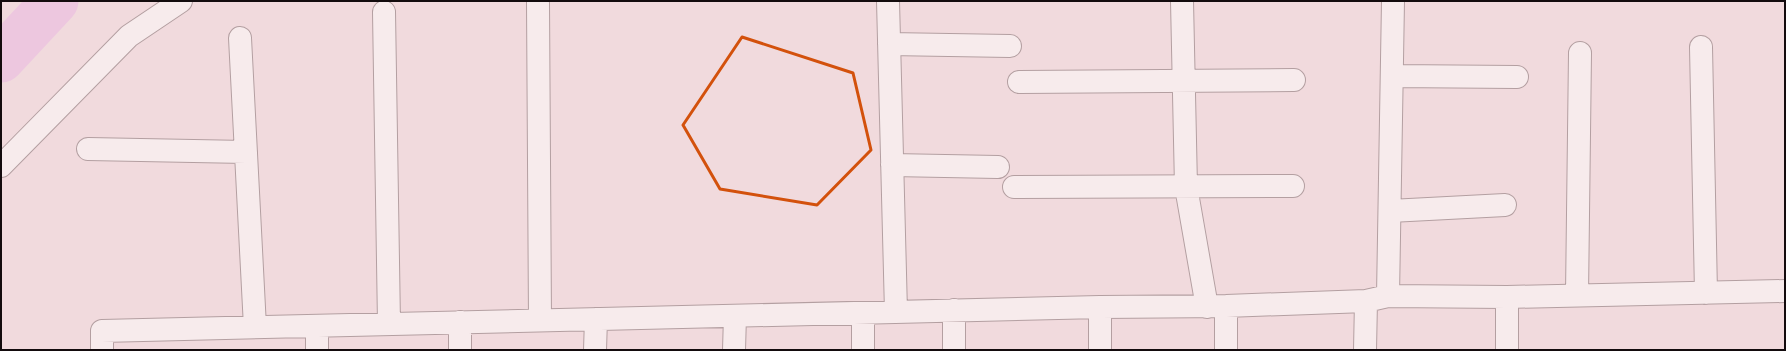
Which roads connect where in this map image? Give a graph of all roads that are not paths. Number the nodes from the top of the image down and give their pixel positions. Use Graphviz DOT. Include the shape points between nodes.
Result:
graph roads {
  1 [pos="181,1"];
  2 [pos="888,1"];
  3 [pos="1182,1"];
  4 [pos="1393,1"];
  5 [pos="538,3"];
  6 [pos="384,12"];
  7 [pos="240,38"];
  8 [pos="889,44"];
  9 [pos="1010,46"];
  10 [pos="1701,47"];
  11 [pos="1580,53"];
  12 [pos="1392,76"];
  13 [pos="1517,77"];
  14 [pos="1184,80"];
  15 [pos="1294,80"];
  16 [pos="1019,82"];
  17 [pos="88,149"];
  18 [pos="246,152"];
  19 [pos="892,165"];
  20 [pos="1,166"];
  21 [pos="998,167"];
  22 [pos="1186,186"];
  23 [pos="1293,186"];
  24 [pos="1014,187"];
  25 [pos="1505,205"];
  26 [pos="1390,211"];
  27 [pos="1785,287"];
  28 [pos="1785,291"];
  29 [pos="1706,293"];
  30 [pos="1577,295"];
  31 [pos="1388,296"];
  32 [pos="1507,297"];
  33 [pos="1366,301"];
  34 [pos="1216,306"];
  35 [pos="1100,307"];
  36 [pos="954,310"];
  37 [pos="896,312"];
  38 [pos="863,313"];
  39 [pos="735,316"];
  40 [pos="596,319"];
  41 [pos="540,320"];
  42 [pos="460,322"];
  43 [pos="389,324"];
  44 [pos="317,326"];
  45 [pos="256,327"];
  46 [pos="102,350"];
  47 [pos="317,350"];
  48 [pos="460,350"];
  49 [pos="595,350"];
  50 [pos="734,350"];
  51 [pos="863,350"];
  52 [pos="954,350"];
  53 [pos="1100,350"];
  54 [pos="1226,350"];
  55 [pos="1365,350"];
  56 [pos="1507,350"];
  1 -- 20 [label="street" via="129,36"];
  2 -- 8 [label="street"];
  3 -- 14 [label="street"];
  4 -- 12 [label="street"];
  5 -- 41 [label="street"];
  6 -- 43 [label="street"];
  7 -- 18 [label="street"];
  8 -- 9 [label="street"];
  8 -- 19 [label="street"];
  10 -- 29 [label="street"];
  11 -- 30 [label="street"];
  12 -- 13 [label="street"];
  12 -- 26 [label="street"];
  14 -- 15 [label="street"];
  14 -- 16 [label="street"];
  14 -- 22 [label="street"];
  17 -- 18 [label="street"];
  18 -- 45 [label="street"];
  19 -- 21 [label="street"];
  19 -- 37 [label="street"];
  22 -- 23 [label="street"];
  22 -- 24 [label="street"];
  22 -- 34 [label="street"];
  25 -- 26 [label="street"];
  26 -- 31 [label="street"];
  27 -- 28 [label="street"];
  28 -- 29 [label="street"];
  29 -- 30 [label="street"];
  30 -- 32 [label="street"];
  31 -- 32 [label="street"];
  31 -- 33 [label="street"];
  32 -- 56 [label="street"];
  33 -- 34 [label="street"];
  33 -- 55 [label="street"];
  34 -- 35 [label="street"];
  34 -- 54 [label="street"];
  35 -- 36 [label="street"];
  35 -- 53 [label="street"];
  36 -- 37 [label="street"];
  36 -- 52 [label="street"];
  37 -- 38 [label="street"];
  38 -- 39 [label="street"];
  38 -- 51 [label="street"];
  39 -- 40 [label="street"];
  39 -- 50 [label="street"];
  40 -- 41 [label="street"];
  40 -- 49 [label="street"];
  41 -- 42 [label="street"];
  42 -- 43 [label="street"];
  42 -- 48 [label="street"];
  43 -- 44 [label="street"];
  44 -- 45 [label="street"];
  44 -- 47 [label="street"];
  45 -- 46 [label="street" via="102,331"];
}
